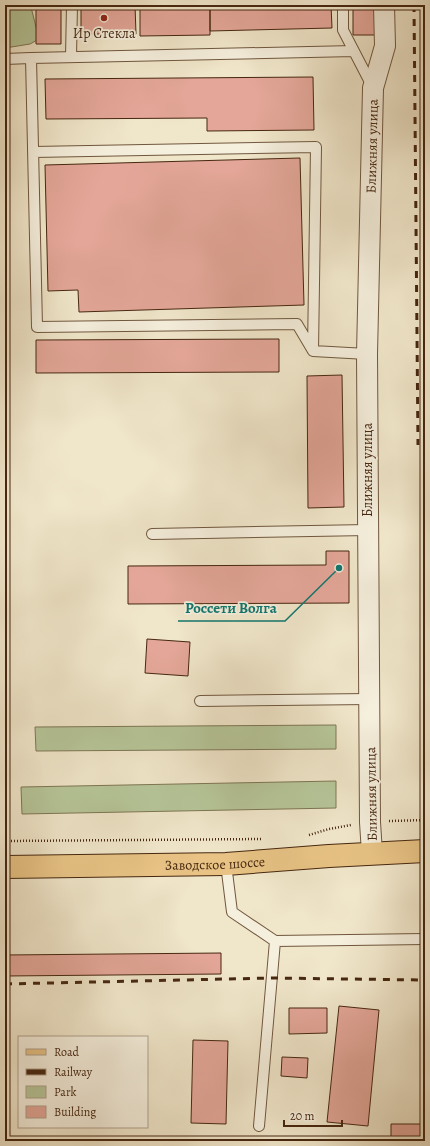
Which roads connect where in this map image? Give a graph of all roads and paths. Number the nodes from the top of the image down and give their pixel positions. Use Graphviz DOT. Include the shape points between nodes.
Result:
graph roads {
  1 [pos="72,5"];
  2 [pos="343,5"];
  3 [pos="384,5"];
  4 [pos="354,51"];
  5 [pos="70,57"];
  6 [pos="5,58"];
  7 [pos="31,58"];
  8 [pos="373,88"];
  9 [pos="33,152"];
  10 [pos="313,351"];
  11 [pos="367,354"];
  12 [pos="368,530"];
  13 [pos="152,534"];
  14 [pos="369,699"];
  15 [pos="200,701"];
  16 [pos="425,820"];
  17 [pos="370,822"];
  18 [pos="307,836"];
  19 [pos="268,839"];
  20 [pos="5,841"];
  21 [pos="425,851"];
  22 [pos="372,853"];
  23 [pos="226,864"];
  24 [pos="5,867"];
  25 [pos="425,939"];
  26 [pos="275,941"];
  27 [pos="259,1126"];
  1 -- 5 [label="lane"];
  2 -- 4 [label="lane" via="343,30"];
  3 -- 8 [label="street, Ближняя улица" via="385,46"];
  4 -- 5 [label="lane"];
  4 -- 8 [label="lane"];
  5 -- 7 [label="lane"];
  6 -- 7 [label="lane"];
  7 -- 9 [label="lane"];
  8 -- 11 [label="street, Ближняя улица"];
  9 -- 10 [label="lane" via="37,327 297,324"];
  9 -- 10 [label="lane" via="316,147"];
  10 -- 11 [label="lane"];
  11 -- 12 [label="street, Ближняя улица"];
  12 -- 13 [label="lane"];
  12 -- 14 [label="street, Ближняя улица"];
  14 -- 15 [label="lane"];
  14 -- 17 [label="street, Ближняя улица"];
  16 -- 17 [label="path"];
  17 -- 18 [label="path"];
  17 -- 22 [label="street, Ближняя улица"];
  19 -- 20 [label="path"];
  21 -- 22 [label="main road, Заводское шоссе"];
  22 -- 23 [label="main road, Заводское шоссе"];
  23 -- 24 [label="main road, Заводское шоссе"];
  23 -- 26 [label="lane" via="232,912"];
  25 -- 26 [label="lane"];
  26 -- 27 [label="lane"];
}
